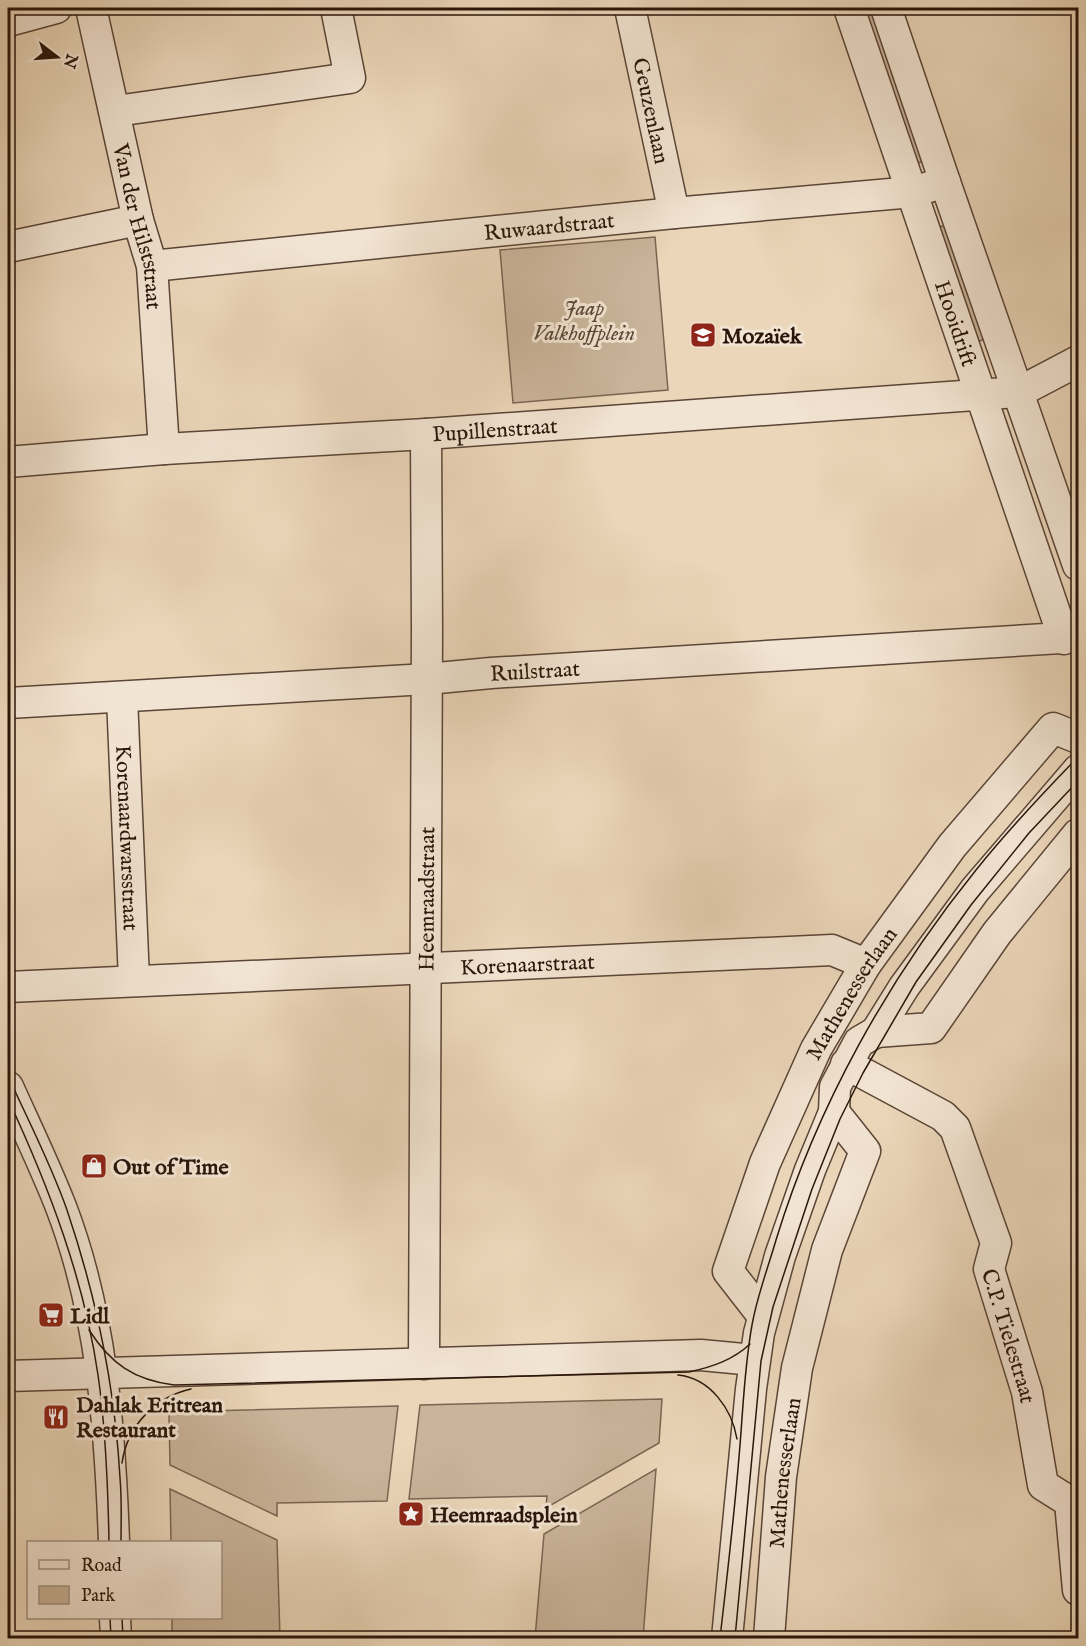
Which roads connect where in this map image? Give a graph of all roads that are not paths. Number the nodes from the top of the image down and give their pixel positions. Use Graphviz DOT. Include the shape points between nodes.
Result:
graph roads {
  1 [pos="56,8"];
  2 [pos="91,8"];
  3 [pos="336,8"];
  4 [pos="630,8"];
  5 [pos="849,8"];
  6 [pos="886,8"];
  7 [pos="8,21"];
  8 [pos="116,111"];
  9 [pos="945,182"];
  10 [pos="913,192"];
  11 [pos="674,213"];
  12 [pos="138,220"];
  13 [pos="8,247"];
  14 [pos="152,266"];
  15 [pos="1078,361"];
  16 [pos="1019,392"];
  17 [pos="981,394"];
  18 [pos="426,434"];
  19 [pos="164,449"];
  20 [pos="8,462"];
  21 [pos="1078,565"];
  22 [pos="1071,638"];
  23 [pos="427,680"];
  24 [pos="122,697"];
  25 [pos="8,703"];
  26 [pos="1078,738"];
  27 [pos="1078,770"];
  28 [pos="1078,834"];
  29 [pos="866,964"];
  30 [pos="425,967"];
  31 [pos="134,980"];
  32 [pos="8,987"];
  33 [pos="876,1032"];
  34 [pos="856,1069"];
  35 [pos="8,1087"];
  36 [pos="834,1112"];
  37 [pos="763,1316"];
  38 [pos="754,1360"];
  39 [pos="424,1364"];
  40 [pos="103,1374"];
  41 [pos="8,1376"];
  42 [pos="1074,1501"];
  43 [pos="114,1541"];
  44 [pos="1078,1590"];
  45 [pos="115,1619"];
  46 [pos="116,1638"];
  47 [pos="727,1638"];
  48 [pos="769,1638"];
  1 -- 7 [label="street"];
  2 -- 8 [label="street, Van der Hilststraat"];
  3 -- 8 [label="street" via="350,78"];
  4 -- 11 [label="street, Geuzenlaan"];
  5 -- 10 [label="street, Hooidrift"];
  6 -- 9 [label="street, Hooidrift"];
  8 -- 12 [label="street, Van der Hilststraat"];
  9 -- 10 [label="street, Ruwaardstraat"];
  9 -- 16 [label="street, Hooidrift"];
  10 -- 11 [label="street, Ruwaardstraat"];
  10 -- 17 [label="street, Hooidrift"];
  11 -- 14 [label="street, Ruwaardstraat"];
  12 -- 13 [label="street"];
  12 -- 14 [label="street, Van der Hilststraat"];
  14 -- 19 [label="street, Van der Hilststraat"];
  15 -- 16 [label="street"];
  16 -- 17 [label="street, Pupillenstraat"];
  16 -- 21 [label="street, Hooidrift"];
  17 -- 18 [label="street, Pupillenstraat"];
  17 -- 22 [label="street, Hooidrift"];
  18 -- 19 [label="street, Pupillenstraat"];
  18 -- 23 [label="street, Heemraadstraat"];
  19 -- 20 [label="street, Pupillenstraat"];
  22 -- 23 [label="street, Ruilstraat"];
  23 -- 24 [label="street, Ruilstraat"];
  23 -- 30 [label="street, Heemraadstraat"];
  24 -- 25 [label="street, Ruilstraat"];
  24 -- 31 [label="street, Korenaardwarsstraat"];
  26 -- 29 [label="street, Mathenesserlaan" via="1053,728 952,846"];
  27 -- 33 [label="street, Mathenesserlaan" via="975,890"];
  28 -- 33 [label="street, Mathenesserlaan" via="997,933 931,1028"];
  29 -- 30 [label="street, Korenaarstraat" via="832,950"];
  29 -- 37 [label="street, Mathenesserlaan" via="816,1049 765,1163 728,1271"];
  30 -- 31 [label="street, Korenaarstraat"];
  30 -- 39 [label="street, Heemraadstraat"];
  31 -- 32 [label="street, Korenaarstraat"];
  33 -- 34 [label="street, Mathenesserlaan" via="859,1042"];
  34 -- 36 [label="street, Mathenesserlaan" via="835,1087"];
  34 -- 42 [label="street, C.P. Tielestraat" via="943,1116 955,1128 996,1243 989,1269 1027,1392 1043,1485"];
  35 -- 40 [label="street" via="62,1209 83,1278"];
  36 -- 37 [label="street, Mathenesserlaan" via="780,1256"];
  36 -- 48 [label="street, Mathenesserlaan" via="865,1151 827,1250 797,1368 781,1477"];
  37 -- 38 [label="street, Mathenesserlaan"];
  38 -- 39 [label="street" via="701,1355"];
  38 -- 47 [label="street, Mathenesserlaan"];
  39 -- 40 [label="street"];
  40 -- 41 [label="street"];
  40 -- 43 [label="street"];
  42 -- 44 [label="street, C.P. Tielestraat"];
  45 -- 46 [label="street"];
}
